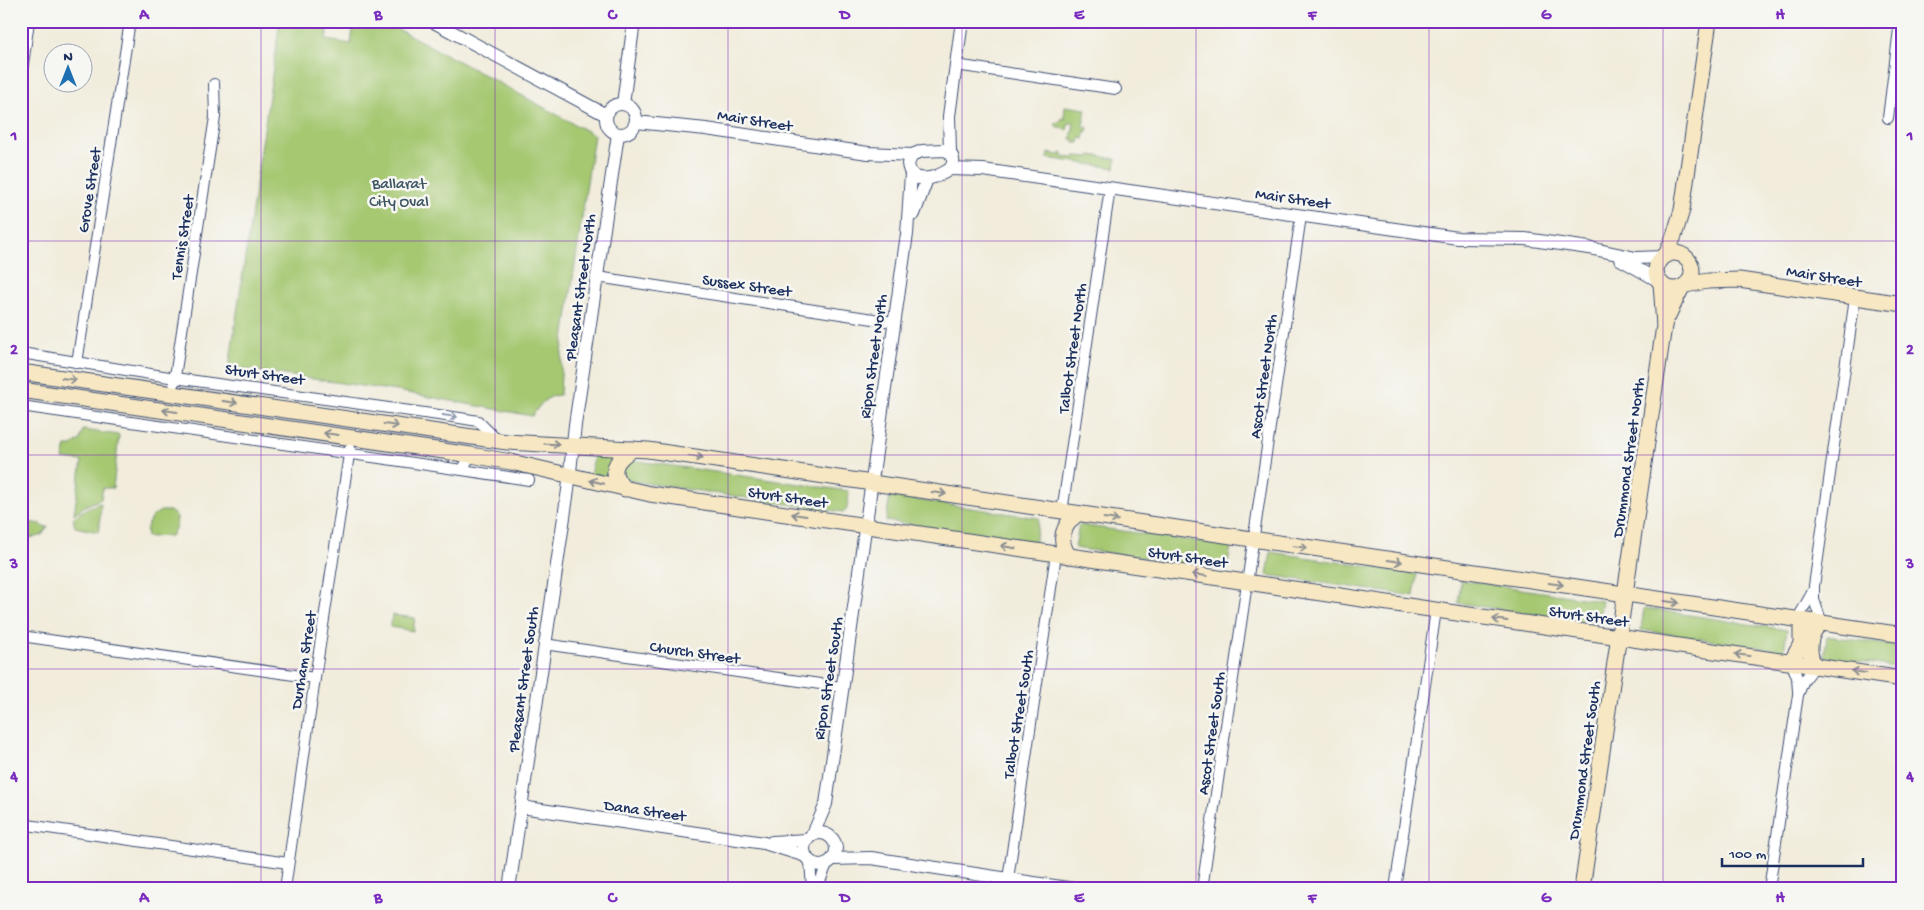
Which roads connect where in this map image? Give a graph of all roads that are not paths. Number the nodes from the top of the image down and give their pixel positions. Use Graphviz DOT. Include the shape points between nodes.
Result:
graph roads {
  1 [pos="30,21"];
  2 [pos="130,21"];
  3 [pos="432,21"];
  4 [pos="634,21"];
  5 [pos="962,21"];
  6 [pos="1709,21"];
  7 [pos="1900,21"];
  8 [pos="956,65"];
  9 [pos="21,79"];
  10 [pos="214,84"];
  11 [pos="1116,89"];
  12 [pos="622,104"];
  13 [pos="606,115"];
  14 [pos="949,116"];
  15 [pos="1888,118"];
  16 [pos="636,122"];
  17 [pos="618,134"];
  18 [pos="936,150"];
  19 [pos="868,153"];
  20 [pos="951,154"];
  21 [pos="912,155"];
  22 [pos="950,169"];
  23 [pos="983,170"];
  24 [pos="910,172"];
  25 [pos="927,179"];
  26 [pos="1110,188"];
  27 [pos="1682,210"];
  28 [pos="1301,216"];
  29 [pos="907,234"];
  30 [pos="1598,250"];
  31 [pos="1664,256"];
  32 [pos="1689,262"];
  33 [pos="596,277"];
  34 [pos="1739,280"];
  35 [pos="1660,282"];
  36 [pos="1684,286"];
  37 [pos="1855,298"];
  38 [pos="1903,304"];
  39 [pos="893,322"];
  40 [pos="1664,326"];
  41 [pos="21,353"];
  42 [pos="77,362"];
  43 [pos="21,372"];
  44 [pos="175,378"];
  45 [pos="21,390"];
  46 [pos="173,394"];
  47 [pos="21,406"];
  48 [pos="352,437"];
  49 [pos="497,440"];
  50 [pos="572,445"];
  51 [pos="633,449"];
  52 [pos="350,454"];
  53 [pos="471,455"];
  54 [pos="462,470"];
  55 [pos="569,475"];
  56 [pos="529,480"];
  57 [pos="870,483"];
  58 [pos="625,489"];
  59 [pos="1063,512"];
  60 [pos="865,525"];
  61 [pos="1253,540"];
  62 [pos="1056,554"];
  63 [pos="1247,582"];
  64 [pos="1814,586"];
  65 [pos="1624,594"];
  66 [pos="1436,610"];
  67 [pos="1797,620"];
  68 [pos="1822,624"];
  69 [pos="1903,635"];
  70 [pos="21,636"];
  71 [pos="1618,637"];
  72 [pos="544,644"];
  73 [pos="1791,662"];
  74 [pos="1815,666"];
  75 [pos="314,678"];
  76 [pos="1903,679"];
  77 [pos="842,687"];
  78 [pos="1798,695"];
  79 [pos="826,804"];
  80 [pos="520,807"];
  81 [pos="21,824"];
  82 [pos="810,837"];
  83 [pos="833,840"];
  84 [pos="764,843"];
  85 [pos="871,858"];
  86 [pos="808,859"];
  87 [pos="830,861"];
  88 [pos="288,863"];
  89 [pos="1008,879"];
  90 [pos="285,889"];
  91 [pos="509,889"];
  92 [pos="812,889"];
  93 [pos="817,889"];
  94 [pos="1074,889"];
  95 [pos="1202,889"];
  96 [pos="1395,889"];
  97 [pos="1582,889"];
  98 [pos="1769,889"];
  1 -- 9 [label="street"];
  2 -- 42 [label="street, Grove Street"];
  3 -- 13 [label="street"];
  4 -- 12 [label="street"];
  5 -- 8 [label="street"];
  6 -- 27 [label="main road, Drummond Street North"];
  7 -- 15 [label="street"];
  8 -- 11 [label="street"];
  8 -- 14 [label="street"];
  10 -- 44 [label="street, Tennis Street" via="214,117"];
  12 -- 13 [label="street" via="612,107"];
  12 -- 16 [label="street" via="634,111"];
  13 -- 17 [label="street" via="608,127"];
  14 -- 18 [label="street"];
  14 -- 20 [label="street"];
  16 -- 17 [label="street" via="630,131"];
  16 -- 19 [label="street, Mair Street"];
  17 -- 33 [label="street, Pleasant Street North"];
  18 -- 20 [label="street"];
  18 -- 21 [label="street"];
  19 -- 21 [label="street, Mair Street"];
  19 -- 24 [label="street, Mair Street"];
  20 -- 22 [label="street" via="953,163"];
  20 -- 23 [label="street, Mair Street"];
  21 -- 24 [label="street" via="908,164"];
  22 -- 23 [label="street, Mair Street"];
  22 -- 25 [label="street"];
  23 -- 26 [label="street, Mair Street"];
  24 -- 25 [label="street" via="916,178"];
  24 -- 29 [label="street, Ripon Street North"];
  25 -- 29 [label="street, Ripon Street North"];
  26 -- 28 [label="street, Mair Street"];
  26 -- 59 [label="street, Talbot Street North"];
  27 -- 31 [label="main road, Drummond Street North"];
  27 -- 32 [label="main road, Drummond Street North"];
  28 -- 30 [label="street, Mair Street" via="1458,238 1525,239"];
  28 -- 61 [label="street, Ascot Street North"];
  29 -- 39 [label="street, Ripon Street North"];
  30 -- 31 [label="street, Mair Street" via="1636,258"];
  30 -- 35 [label="street, Mair Street" via="1614,255"];
  31 -- 32 [label="main road" via="1678,254"];
  31 -- 35 [label="main road, Drummond Street North" via="1656,268"];
  32 -- 34 [label="main road, Mair Street"];
  32 -- 36 [label="main road, Drummond Street North" via="1691,275"];
  33 -- 39 [label="street, Sussex Street"];
  33 -- 50 [label="street, Pleasant Street North"];
  34 -- 36 [label="main road, Mair Street"];
  34 -- 37 [label="main road, Mair Street"];
  35 -- 36 [label="main road" via="1671,288"];
  35 -- 40 [label="main road, Drummond Street North"];
  36 -- 40 [label="main road, Drummond Street North"];
  37 -- 38 [label="main road, Mair Street"];
  37 -- 64 [label="street"];
  39 -- 57 [label="street, Ripon Street North"];
  40 -- 65 [label="main road, Drummond Street North"];
  41 -- 42 [label="street, Sturt Street"];
  42 -- 44 [label="street, Sturt Street"];
  43 -- 46 [label="main road, Sturt Street, one-way"];
  44 -- 46 [label="street, Tennis Street"];
  44 -- 49 [label="street, Sturt Street, one-way" via="460,418 478,422"];
  48 -- 45 [label="main road, Sturt Street, one-way"];
  46 -- 49 [label="main road, Sturt Street, one-way"];
  47 -- 52 [label="street"];
  48 -- 52 [label="street, Durham Street"];
  48 -- 53 [label="main road, Sturt Street"];
  49 -- 50 [label="main road, Sturt Street, one-way"];
  50 -- 51 [label="main road, Sturt Street"];
  50 -- 55 [label="street, Pleasant Street North"];
  51 -- 57 [label="main road, Sturt Street, one-way"];
  51 -- 58 [label="main road" via="621,456 615,467 618,480"];
  52 -- 54 [label="street"];
  52 -- 75 [label="street, Durham Street"];
  53 -- 54 [label="street"];
  53 -- 55 [label="main road, Sturt Street"];
  54 -- 56 [label="street"];
  58 -- 55 [label="main road, Sturt Street, one-way"];
  55 -- 72 [label="street, Pleasant Street South"];
  57 -- 59 [label="main road, Sturt Street, one-way"];
  57 -- 60 [label="street, Ripon Street North"];
  60 -- 58 [label="main road, Sturt Street, one-way"];
  59 -- 61 [label="main road, Sturt Street, one-way"];
  59 -- 62 [label="main road" via="1049,546"];
  59 -- 62 [label="main road" via="1069,520 1063,530 1065,550"];
  62 -- 60 [label="main road, Sturt Street, one-way"];
  60 -- 77 [label="street, Ripon Street South"];
  61 -- 63 [label="street, Ascot Street North"];
  61 -- 65 [label="main road, Sturt Street, one-way"];
  63 -- 62 [label="main road, Sturt Street, one-way"];
  62 -- 89 [label="street, Talbot Street South"];
  63 -- 66 [label="main road, Sturt Street"];
  63 -- 95 [label="street, Ascot Street South"];
  64 -- 67 [label="street"];
  64 -- 68 [label="street" via="1814,600"];
  65 -- 67 [label="main road, Sturt Street, one-way"];
  65 -- 71 [label="main road, Drummond Street North"];
  71 -- 66 [label="main road, Sturt Street, one-way"];
  66 -- 96 [label="street"];
  67 -- 68 [label="main road, Sturt Street"];
  67 -- 73 [label="main road" via="1802,629 1801,644"];
  68 -- 69 [label="main road, Sturt Street"];
  68 -- 74 [label="main road" via="1814,631 1811,642"];
  70 -- 75 [label="street"];
  73 -- 71 [label="main road, Sturt Street, one-way"];
  71 -- 97 [label="main road, Drummond Street South"];
  72 -- 77 [label="street, Church Street"];
  72 -- 80 [label="street, Pleasant Street South"];
  73 -- 74 [label="main road, Sturt Street"];
  73 -- 78 [label="street" via="1797,677"];
  76 -- 74 [label="main road, Sturt Street, one-way"];
  74 -- 78 [label="street"];
  75 -- 88 [label="street, Durham Street"];
  77 -- 79 [label="street, Ripon Street South"];
  78 -- 98 [label="street"];
  79 -- 82 [label="street, Ripon Street South"];
  79 -- 83 [label="street"];
  80 -- 84 [label="street, Dana Street"];
  80 -- 91 [label="street, Pleasant Street South"];
  81 -- 88 [label="street"];
  82 -- 83 [label="street" via="822,832"];
  82 -- 84 [label="street, Dana Street"];
  82 -- 86 [label="street" via="804,848"];
  83 -- 85 [label="street"];
  83 -- 87 [label="street" via="836,852"];
  84 -- 86 [label="street, Dana Street"];
  85 -- 87 [label="street"];
  85 -- 89 [label="street"];
  86 -- 87 [label="street" via="818,865"];
  86 -- 92 [label="street"];
  87 -- 93 [label="street"];
  88 -- 90 [label="street, Durham Street"];
  89 -- 94 [label="street"];
}
